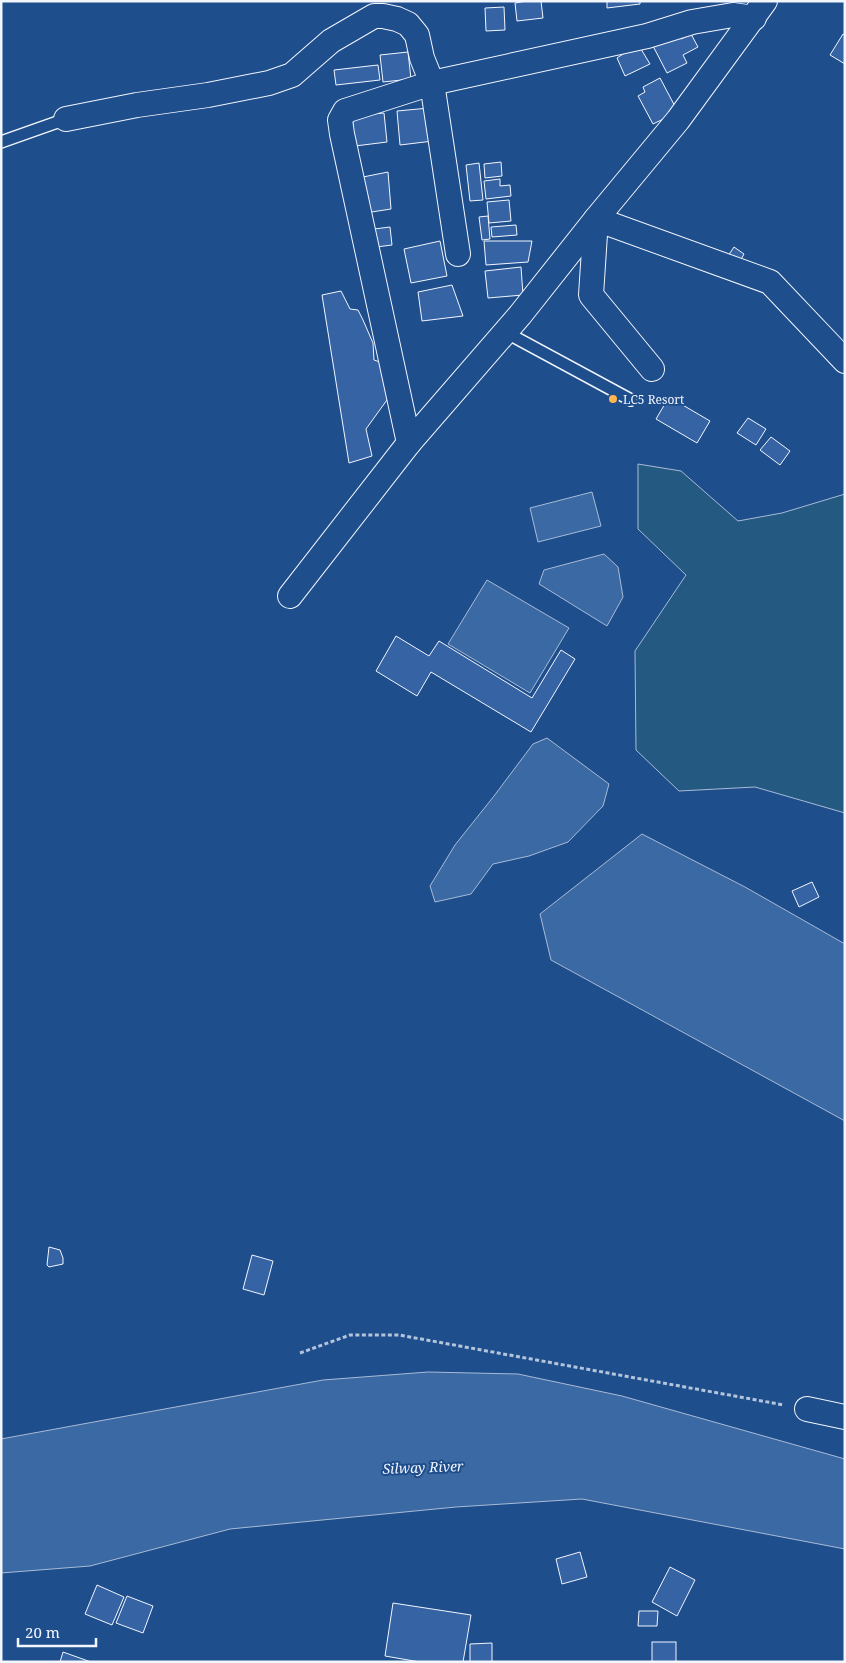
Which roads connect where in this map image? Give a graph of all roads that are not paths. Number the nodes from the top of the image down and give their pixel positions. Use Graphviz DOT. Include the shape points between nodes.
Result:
graph roads {
  1 [pos="759,10"];
  2 [pos="432,83"];
  3 [pos="66,119"];
  4 [pos="1,142"];
  5 [pos="596,219"];
  6 [pos="458,254"];
  7 [pos="505,332"];
  8 [pos="845,361"];
  9 [pos="652,369"];
  10 [pos="631,400"];
  11 [pos="409,442"];
  12 [pos="290,596"];
  13 [pos="807,1409"];
  14 [pos="845,1417"];
  1 -- 2 [label="street" via="692,22 647,36"];
  1 -- 5 [label="street" via="678,120"];
  2 -- 3 [label="street" via="417,35 408,24 374,16 331,41 292,75 269,83"];
  2 -- 6 [label="street"];
  2 -- 11 [label="street" via="345,111 340,120"];
  3 -- 4 [label="lane"];
  5 -- 7 [label="street"];
  5 -- 8 [label="street" via="770,282"];
  5 -- 9 [label="street" via="590,295"];
  7 -- 10 [label="lane"];
  7 -- 11 [label="street"];
  11 -- 12 [label="street"];
  13 -- 14 [label="street"];
}
